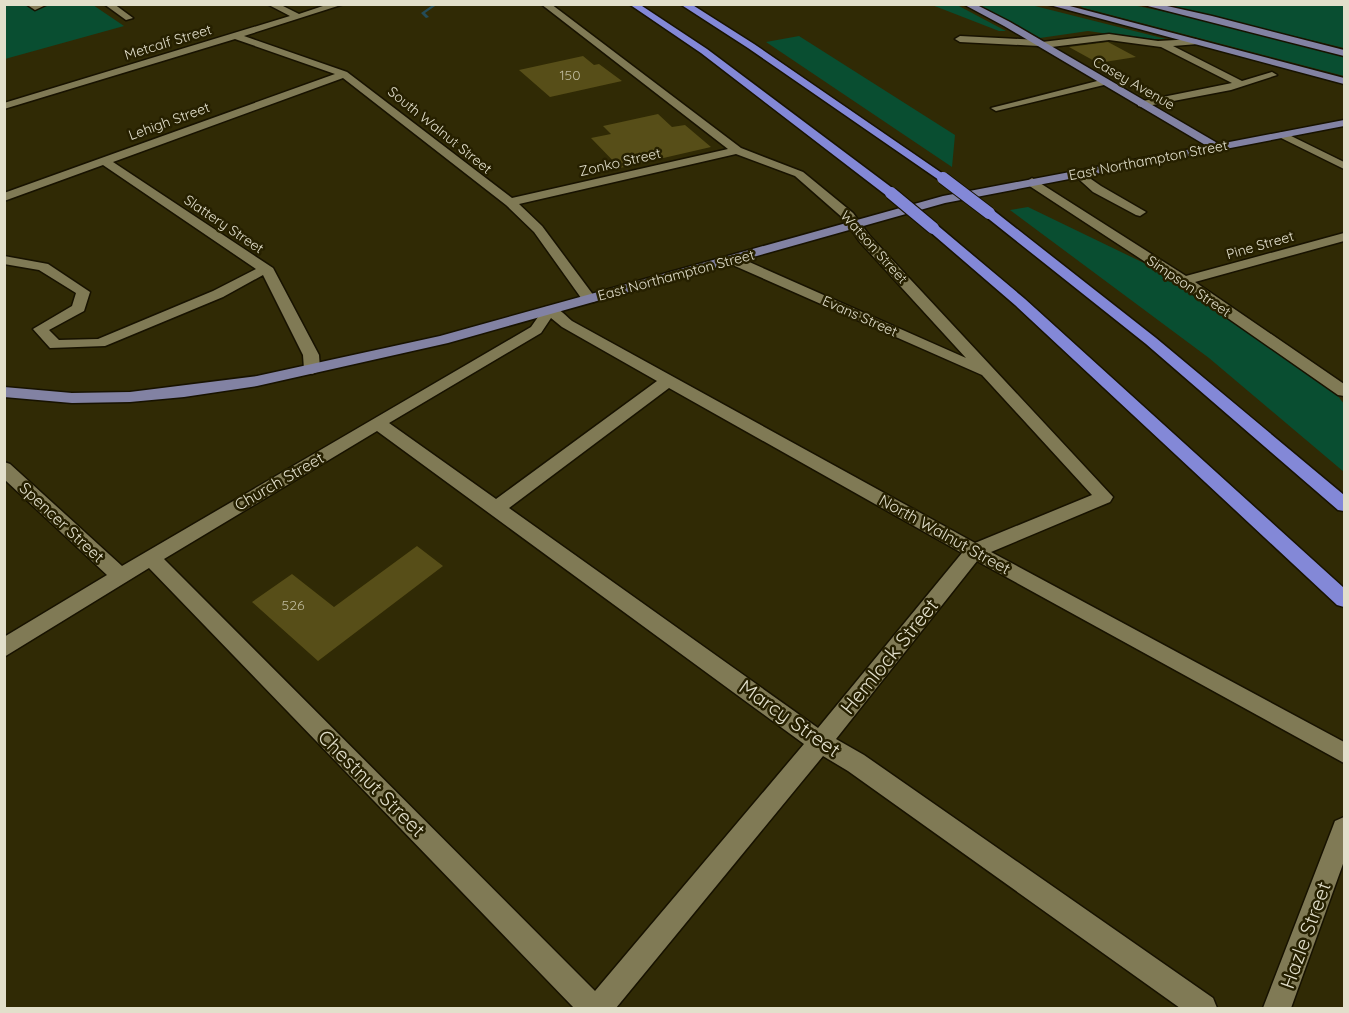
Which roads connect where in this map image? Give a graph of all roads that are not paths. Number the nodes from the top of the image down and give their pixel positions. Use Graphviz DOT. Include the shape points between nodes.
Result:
graph roads {
  1 [pos="30,4"];
  2 [pos="44,4"];
  3 [pos="108,4"];
  4 [pos="271,4"];
  5 [pos="340,4"];
  6 [pos="545,4"];
  7 [pos="633,4"];
  8 [pos="684,4"];
  9 [pos="967,4"];
  10 [pos="1050,4"];
  11 [pos="1069,4"];
  12 [pos="1144,4"];
  13 [pos="1092,15"];
  14 [pos="299,17"];
  15 [pos="129,18"];
  16 [pos="235,36"];
  17 [pos="960,39"];
  18 [pos="1195,42"];
  19 [pos="1041,44"];
  20 [pos="1163,44"];
  21 [pos="1344,53"];
  22 [pos="344,74"];
  23 [pos="1272,75"];
  24 [pos="1344,81"];
  25 [pos="1105,82"];
  26 [pos="1241,84"];
  27 [pos="1142,104"];
  28 [pos="4,106"];
  29 [pos="996,108"];
  30 [pos="1344,123"];
  31 [pos="1283,135"];
  32 [pos="1217,147"];
  33 [pos="737,150"];
  34 [pos="104,161"];
  35 [pos="1344,166"];
  36 [pos="1078,173"];
  37 [pos="1032,182"];
  38 [pos="4,197"];
  39 [pos="510,202"];
  40 [pos="1140,212"];
  41 [pos="856,226"];
  42 [pos="1344,237"];
  43 [pos="4,260"];
  44 [pos="733,260"];
  45 [pos="264,269"];
  46 [pos="1184,281"];
  47 [pos="589,299"];
  48 [pos="550,310"];
  49 [pos="312,369"];
  50 [pos="986,372"];
  51 [pos="669,380"];
  52 [pos="1344,391"];
  53 [pos="4,392"];
  54 [pos="379,424"];
  55 [pos="4,468"];
  56 [pos="1104,497"];
  57 [pos="1344,505"];
  58 [pos="497,508"];
  59 [pos="974,551"];
  60 [pos="151,558"];
  61 [pos="120,576"];
  62 [pos="1344,599"];
  63 [pos="4,648"];
  64 [pos="820,742"];
  65 [pos="1344,753"];
  66 [pos="1344,829"];
  67 [pos="593,1008"];
  68 [pos="600,1008"];
  69 [pos="1203,1008"];
  70 [pos="1277,1008"];
  1 -- 2 [label="street"];
  3 -- 15 [label="street"];
  4 -- 14 [label="street"];
  5 -- 14 [label="street, Metcalf Street"];
  6 -- 33 [label="street, Watson Street"];
  7 -- 62 [label="highway, bridge" via="704,51 933,228 1020,302"];
  8 -- 57 [label="highway, bridge" via="943,178 1151,341"];
  9 -- 19 [label="main road, Casey Avenue"];
  10 -- 13 [label="main road"];
  11 -- 13 [label="main road"];
  12 -- 21 [label="main road"];
  13 -- 18 [label="main road"];
  14 -- 16 [label="street, Metcalf Street"];
  16 -- 22 [label="street, South Walnut Street"];
  16 -- 28 [label="street, Metcalf Street"];
  17 -- 19 [label="street"];
  18 -- 20 [label="street"];
  18 -- 24 [label="main road"];
  19 -- 20 [label="street" via="1109,37"];
  19 -- 25 [label="main road, Casey Avenue"];
  20 -- 26 [label="street"];
  22 -- 34 [label="street, Lehigh Street"];
  22 -- 39 [label="street, South Walnut Street"];
  23 -- 26 [label="street"];
  25 -- 27 [label="main road, Casey Avenue"];
  25 -- 29 [label="street"];
  26 -- 27 [label="street"];
  27 -- 32 [label="main road, Casey Avenue"];
  30 -- 31 [label="main road, East Northampton Street"];
  31 -- 32 [label="main road, East Northampton Street"];
  31 -- 35 [label="street"];
  32 -- 36 [label="main road, East Northampton Street"];
  33 -- 39 [label="street, Zonko Street"];
  33 -- 41 [label="street, Watson Street" via="799,174"];
  34 -- 38 [label="street, Lehigh Street"];
  34 -- 45 [label="street, Slattery Street"];
  36 -- 37 [label="main road, East Northampton Street"];
  36 -- 40 [label="street" via="1097,189"];
  37 -- 41 [label="main road, East Northampton Street" via="943,200"];
  37 -- 46 [label="street, Simpson Street"];
  39 -- 47 [label="street, South Walnut Street" via="538,230"];
  41 -- 44 [label="main road, East Northampton Street"];
  41 -- 50 [label="street, Watson Street"];
  42 -- 46 [label="street, Pine Street"];
  43 -- 45 [label="street" via="43,267 83,292 79,308 40,329 55,345 100,343 218,294"];
  44 -- 47 [label="main road, East Northampton Street"];
  44 -- 50 [label="street, Evans Street"];
  45 -- 49 [label="street, Slattery Street" via="311,356"];
  46 -- 52 [label="street, Simpson Street"];
  47 -- 48 [label="main road, East Northampton Street"];
  48 -- 49 [label="main road, East Northampton Street" via="442,340"];
  48 -- 51 [label="street, North Walnut Street" via="567,324"];
  48 -- 54 [label="street, Church Street" via="536,330"];
  49 -- 53 [label="main road, East Northampton Street" via="184,392 130,397 72,398"];
  50 -- 56 [label="street, Watson Street"];
  51 -- 58 [label="street"];
  51 -- 59 [label="street, North Walnut Street"];
  54 -- 58 [label="street, Marcy Street"];
  54 -- 60 [label="street, Church Street"];
  55 -- 61 [label="street, Spencer Street"];
  56 -- 59 [label="street, Hemlock Street"];
  58 -- 64 [label="street, Marcy Street"];
  59 -- 64 [label="street, Hemlock Street"];
  59 -- 65 [label="street, North Walnut Street"];
  60 -- 61 [label="street, Church Street"];
  60 -- 67 [label="street, Chestnut Street"];
  61 -- 63 [label="street, Church Street"];
  64 -- 68 [label="street, Hemlock Street"];
  64 -- 69 [label="street, Marcy Street" via="856,763"];
  66 -- 70 [label="street, Hazle Street"];
}
